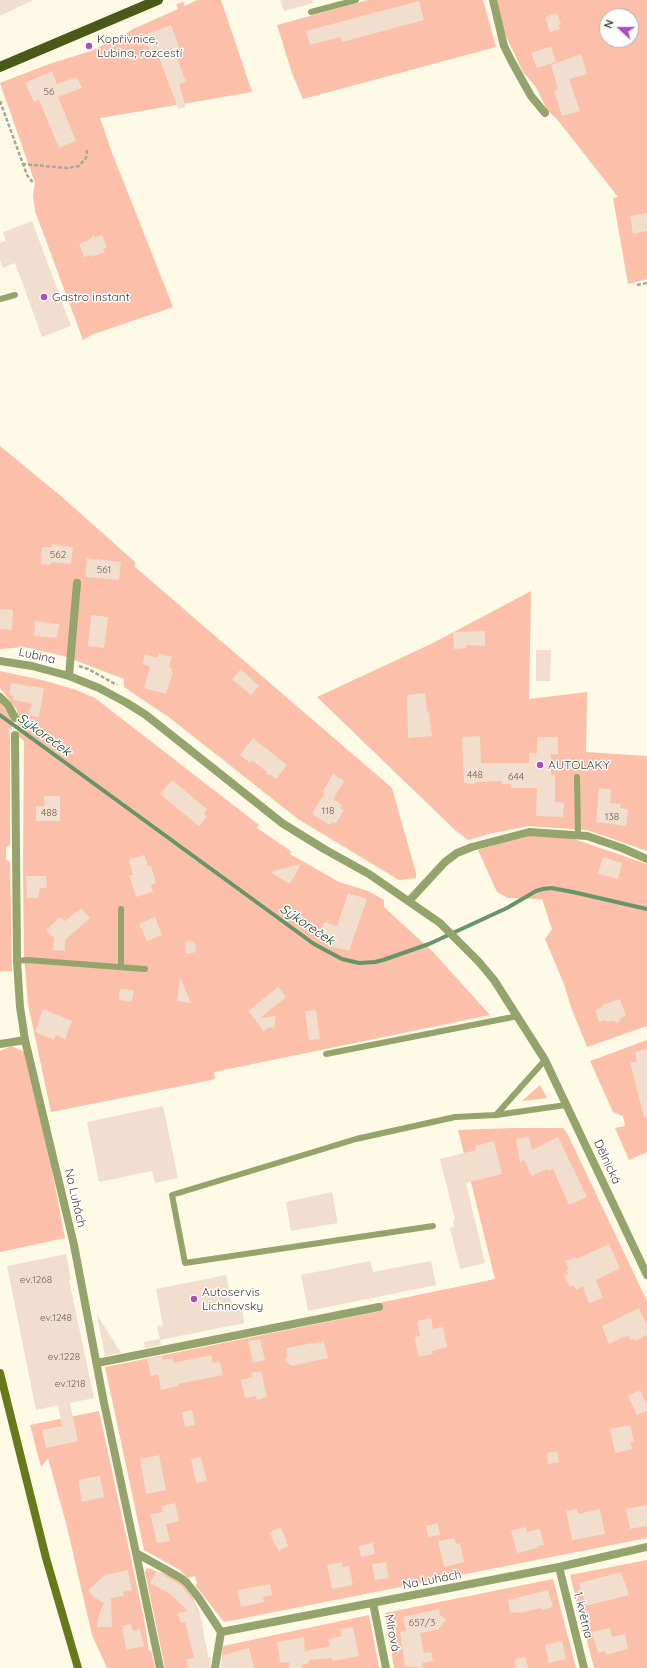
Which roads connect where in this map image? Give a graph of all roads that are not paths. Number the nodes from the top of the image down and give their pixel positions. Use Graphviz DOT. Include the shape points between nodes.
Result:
graph roads {
  1 [pos="158,0"];
  2 [pos="356,0"];
  3 [pos="492,0"];
  4 [pos="311,12"];
  5 [pos="0,67"];
  6 [pos="545,113"];
  7 [pos="15,295"];
  8 [pos="0,299"];
  9 [pos="77,583"];
  10 [pos="0,661"];
  11 [pos="69,676"];
  12 [pos="0,697"];
  13 [pos="15,718"];
  14 [pos="15,735"];
  15 [pos="577,777"];
  16 [pos="578,835"];
  17 [pos="647,859"];
  18 [pos="409,901"];
  19 [pos="121,909"];
  20 [pos="17,961"];
  21 [pos="121,967"];
  22 [pos="145,969"];
  23 [pos="518,1016"];
  24 [pos="25,1040"];
  25 [pos="0,1044"];
  26 [pos="326,1054"];
  27 [pos="545,1060"];
  28 [pos="566,1105"];
  29 [pos="496,1115"];
  30 [pos="432,1226"];
  31 [pos="647,1275"];
  32 [pos="379,1307"];
  33 [pos="97,1363"];
  34 [pos="0,1373"];
  35 [pos="647,1547"];
  36 [pos="136,1553"];
  37 [pos="559,1567"];
  38 [pos="373,1603"];
  39 [pos="220,1632"];
  40 [pos="78,1668"];
  41 [pos="160,1668"];
  42 [pos="215,1668"];
  43 [pos="386,1668"];
  44 [pos="584,1668"];
  1 -- 5 [label="main road"];
  2 -- 4 [label="lane"];
  3 -- 6 [label="street" via="504,46 531,96"];
  7 -- 8 [label="lane"];
  9 -- 11 [label="street"];
  10 -- 11 [label="street, Lubina"];
  11 -- 18 [label="street, Lubina" via="99,688 146,715 282,823 369,874"];
  12 -- 13 [label="street"];
  14 -- 20 [label="street, Na Luhách"];
  15 -- 16 [label="lane"];
  16 -- 17 [label="street" via="622,848"];
  16 -- 18 [label="street" via="529,832 466,849 445,862"];
  18 -- 23 [label="street, Dělnická" via="440,923 459,942 494,980"];
  19 -- 21 [label="lane"];
  20 -- 21 [label="lane"];
  20 -- 24 [label="street, Na Luhách"];
  21 -- 22 [label="lane"];
  23 -- 26 [label="lane"];
  23 -- 27 [label="street, Dělnická"];
  24 -- 25 [label="street"];
  24 -- 33 [label="street, Na Luhách" via="74,1245"];
  27 -- 28 [label="street, Dělnická"];
  27 -- 29 [label="lane"];
  28 -- 29 [label="lane"];
  28 -- 31 [label="street, Dělnická"];
  29 -- 30 [label="lane" via="455,1118 356,1139 172,1195 185,1263"];
  32 -- 33 [label="street"];
  33 -- 36 [label="street, Na Luhách"];
  34 -- 40 [label="main road" via="46,1558"];
  35 -- 37 [label="street, Na Luhách"];
  36 -- 39 [label="street" via="186,1582"];
  36 -- 41 [label="street, Na Luhách"];
  37 -- 38 [label="street, Na Luhách"];
  37 -- 44 [label="street, 1. května"];
  38 -- 39 [label="street, Na Luhách"];
  38 -- 43 [label="street, Mírová"];
  39 -- 42 [label="street"];
}
